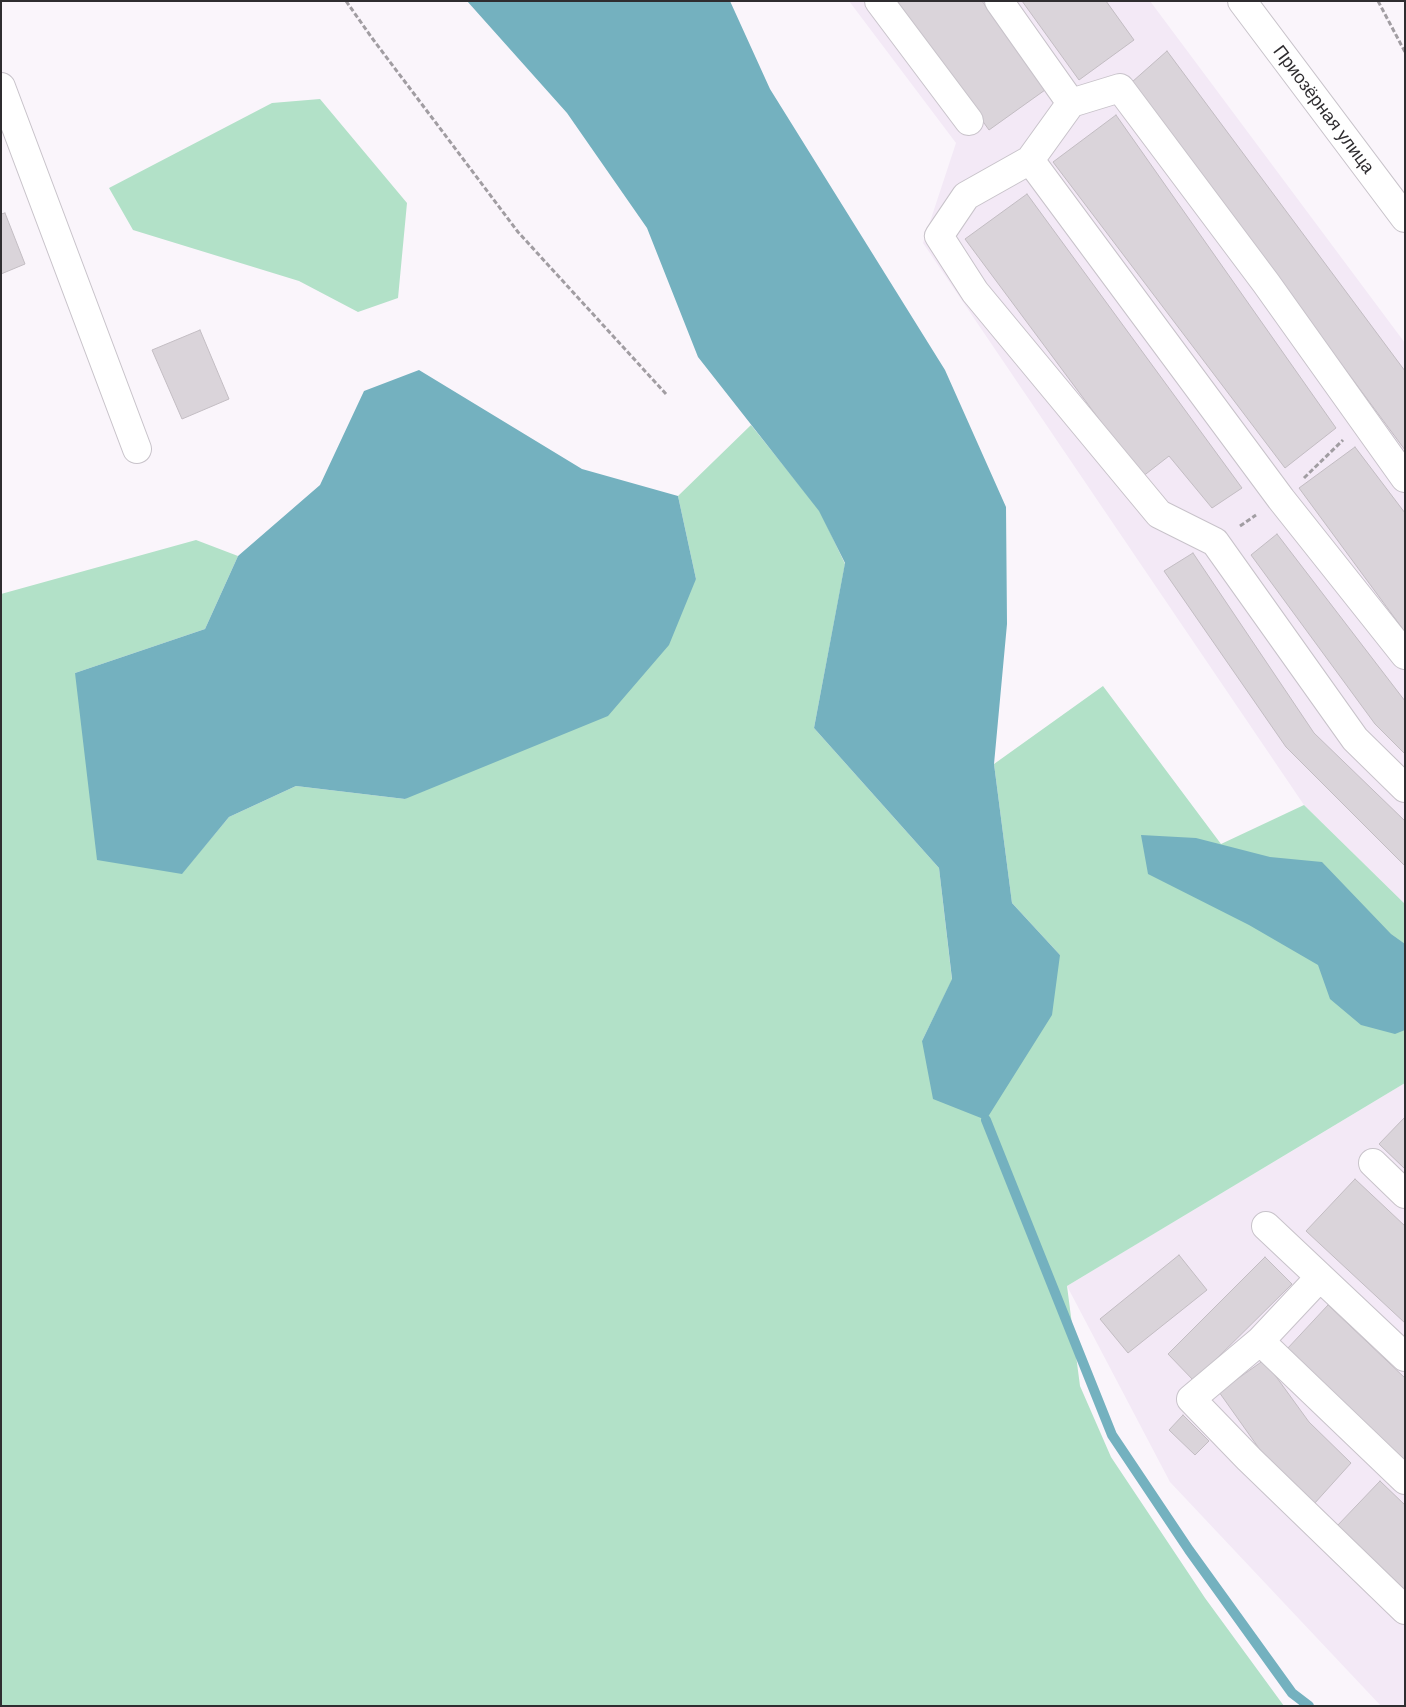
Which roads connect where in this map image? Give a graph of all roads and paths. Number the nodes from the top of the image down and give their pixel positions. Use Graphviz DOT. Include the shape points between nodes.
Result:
graph roads {
  1 [pos="346,1"];
  2 [pos="879,1"];
  3 [pos="999,1"];
  4 [pos="1242,1"];
  5 [pos="1378,1"];
  6 [pos="1405,52"];
  7 [pos="1,87"];
  8 [pos="1071,103"];
  9 [pos="969,121"];
  10 [pos="1030,160"];
  11 [pos="1405,218"];
  12 [pos="666,394"];
  13 [pos="137,448"];
  14 [pos="1405,478"];
  15 [pos="1405,655"];
  16 [pos="1405,788"];
  17 [pos="1373,1163"];
  18 [pos="1405,1194"];
  19 [pos="1266,1226"];
  20 [pos="1320,1277"];
  21 [pos="1260,1341"];
  22 [pos="1405,1357"];
  23 [pos="1405,1480"];
  24 [pos="1405,1610"];
  1 -- 12 [label="path" via="518,232"];
  2 -- 9 [label="street"];
  3 -- 8 [label="street"];
  4 -- 11 [label="street, Приозёрная улица"];
  5 -- 6 [label="path"];
  7 -- 13 [label="street"];
  8 -- 10 [label="street"];
  8 -- 14 [label="street" via="1120,88 1266,283"];
  10 -- 15 [label="street" via="1281,500"];
  10 -- 16 [label="street" via="966,196 939,236 975,292 1159,514 1215,542 1355,739"];
  17 -- 18 [label="street"];
  19 -- 20 [label="street"];
  20 -- 21 [label="street"];
  20 -- 22 [label="street"];
  21 -- 23 [label="street"];
  21 -- 24 [label="street" via="1191,1400"];
}
